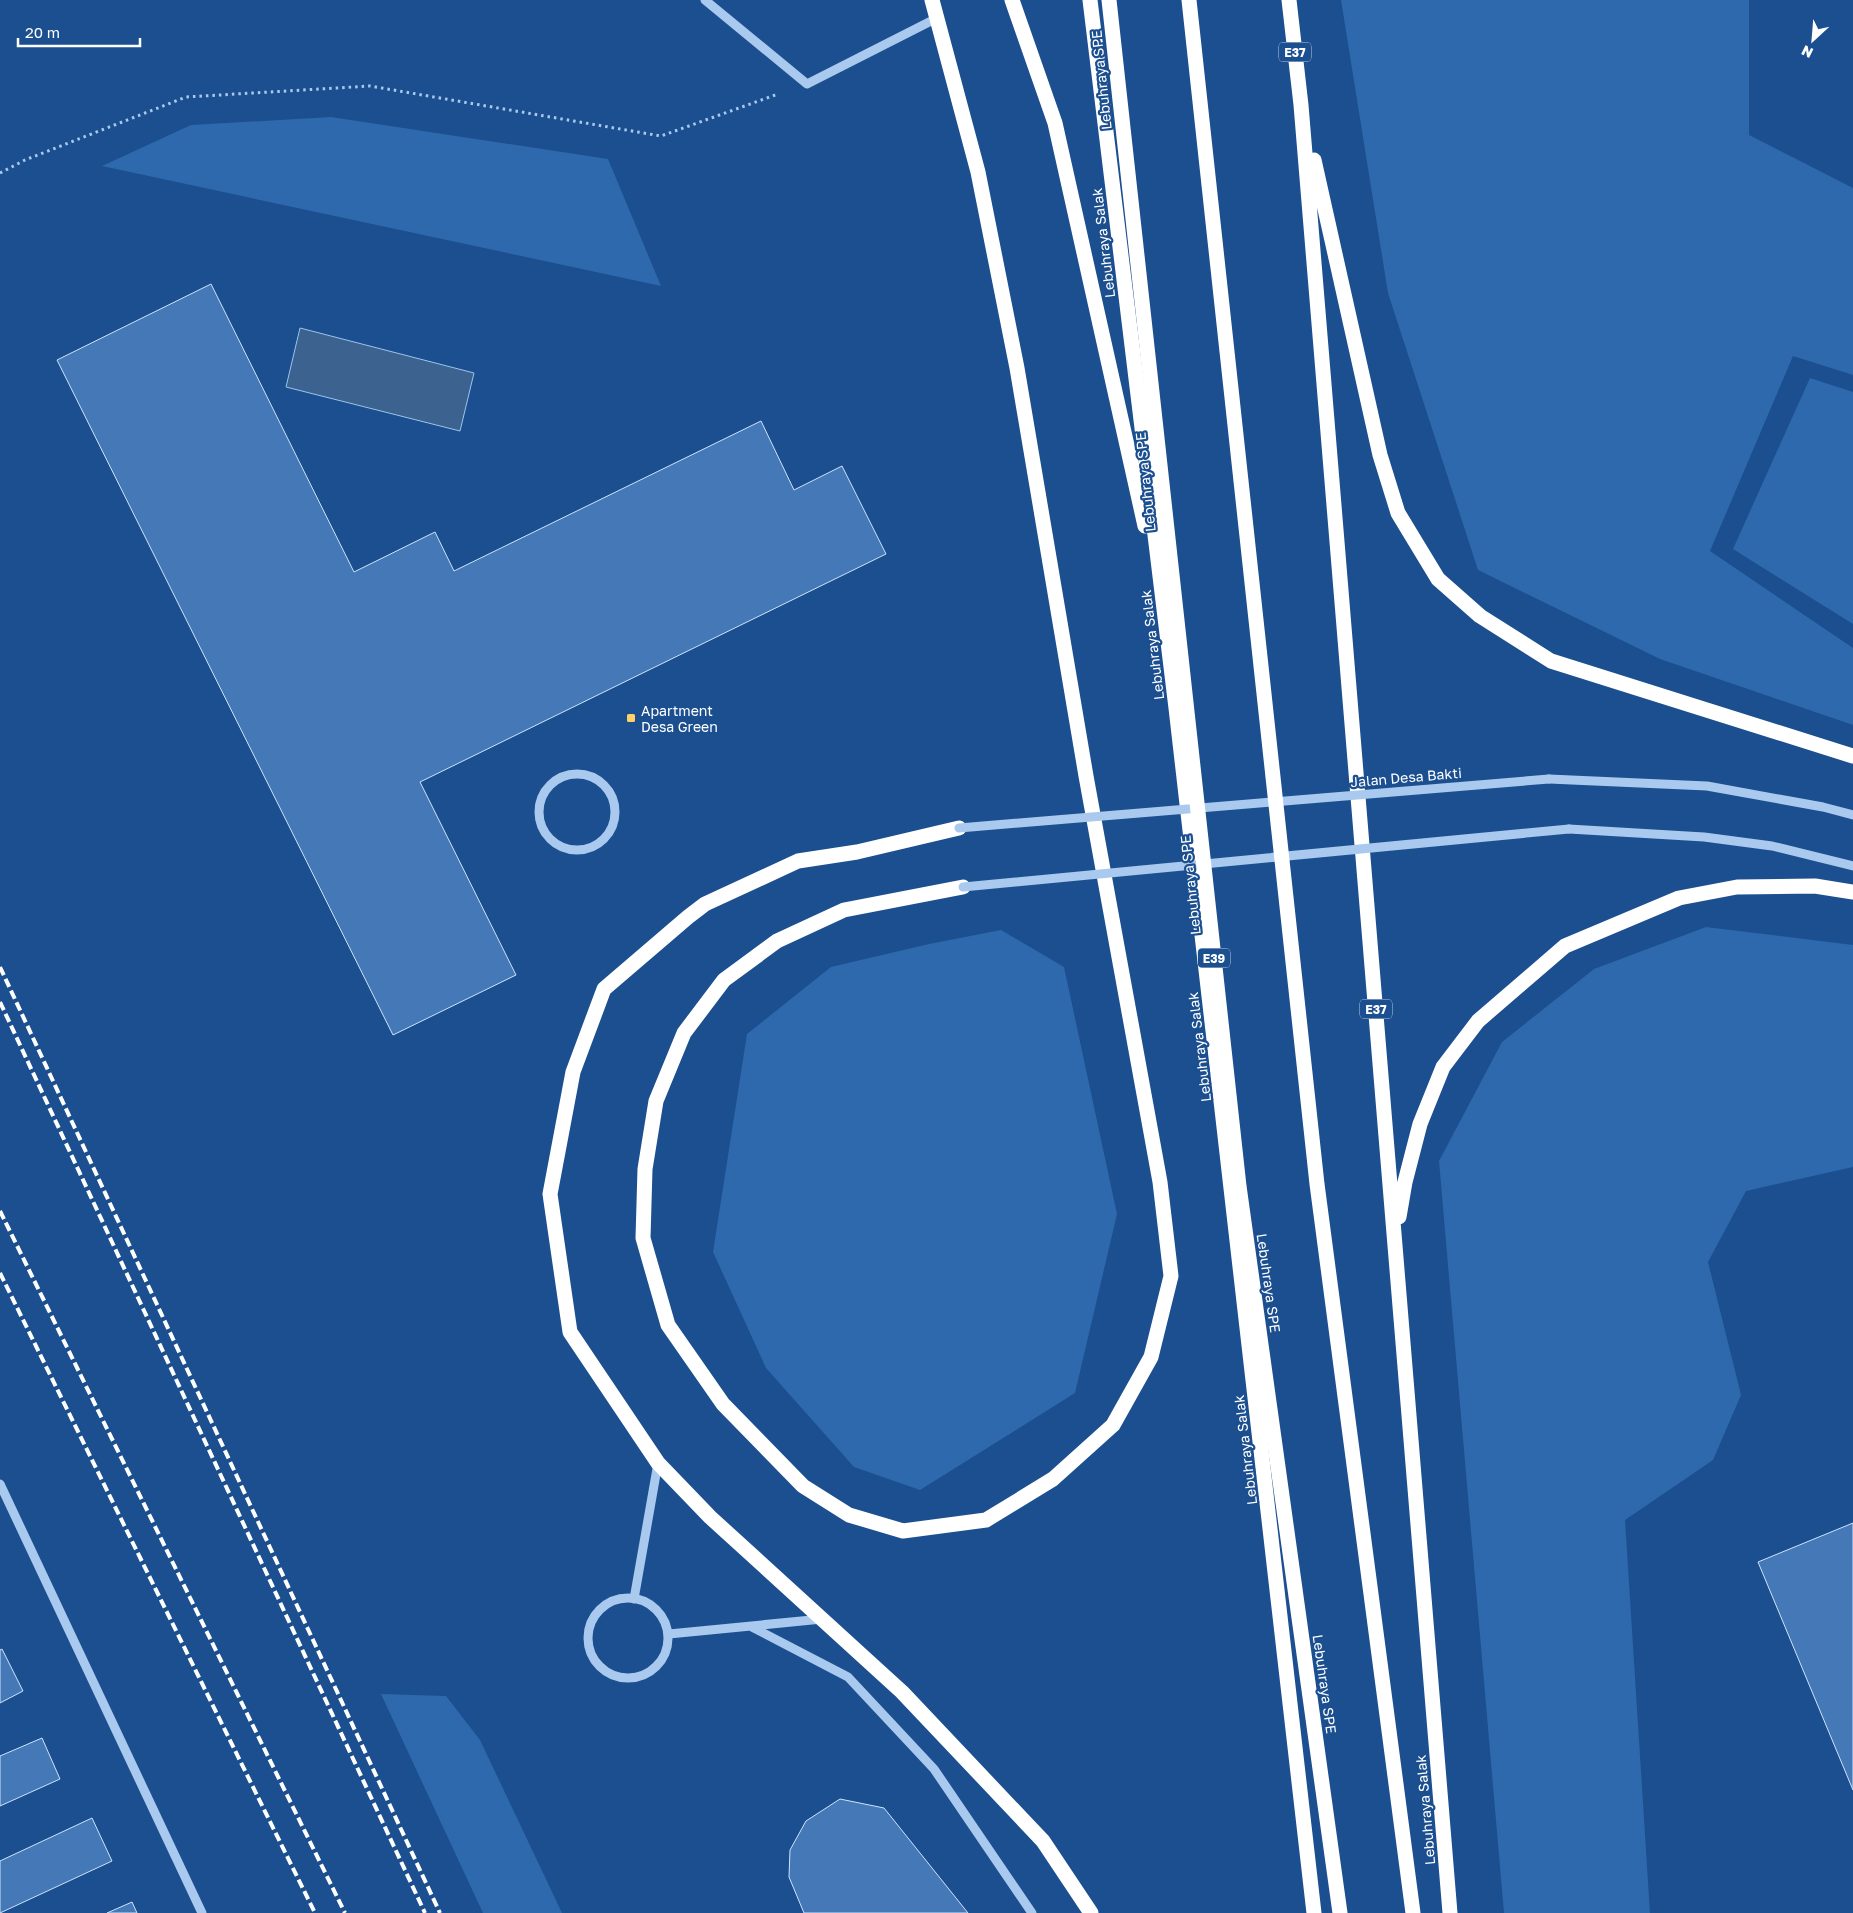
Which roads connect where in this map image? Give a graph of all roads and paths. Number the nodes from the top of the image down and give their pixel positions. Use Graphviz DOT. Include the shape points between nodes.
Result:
graph roads {
  1 [pos="705,0"];
  2 [pos="932,0"];
  3 [pos="1012,0"];
  4 [pos="1090,0"];
  5 [pos="1108,0"];
  6 [pos="1189,0"];
  7 [pos="1289,0"];
  8 [pos="938,18"];
  9 [pos="807,84"];
  10 [pos="1301,105"];
  11 [pos="0,173"];
  12 [pos="1176,708"];
  13 [pos="1853,756"];
  14 [pos="610,794"];
  15 [pos="1853,815"];
  16 [pos="959,828"];
  17 [pos="1853,866"];
  18 [pos="962,887"];
  19 [pos="1853,892"];
  20 [pos="1395,1237"];
  21 [pos="658,1463"];
  22 [pos="0,1484"];
  23 [pos="634,1599"];
  24 [pos="822,1619"];
  25 [pos="752,1627"];
  26 [pos="669,1634"];
  27 [pos="202,1913"];
  28 [pos="1032,1913"];
  29 [pos="1091,1913"];
  30 [pos="1314,1913"];
  31 [pos="1340,1913"];
  32 [pos="1412,1913"];
  33 [pos="1450,1913"];
  1 -- 9 [label="street"];
  2 -- 8 [label="highway"];
  3 -- 12 [label="highway" via="1055,123 1145,525"];
  4 -- 12 [label="highway, Lebuhraya Salak"];
  5 -- 31 [label="highway, Lebuhraya SPE / E39, bridge" via="1239,1186"];
  6 -- 32 [label="highway, bridge" via="1317,1184"];
  7 -- 10 [label="highway, Lebuhraya Salak / E37"];
  8 -- 9 [label="street"];
  8 -- 18 [label="highway" via="978,172 1017,368 1086,776 1160,1182 1170,1276 1151,1357 1113,1425 1053,1479 986,1520 903,1530 849,1516 803,1486 723,1404 668,1324 643,1238 646,1169 656,1101 684,1033 724,980 777,941 844,910"];
  9 -- 11 [label="path" via="661,136 370,86 186,96"];
  10 -- 13 [label="highway" via="1380,455 1398,513 1438,579 1480,616 1551,661"];
  10 -- 20 [label="highway, Lebuhraya Salak / E37"];
  12 -- 30 [label="highway, Lebuhraya Salak"];
  14 -- 14 [label="street" via="615,805 612,828 596,845 571,850 558,846 547,837 538,812 540,800 557,779 569,774 582,774 603,784"];
  15 -- 16 [label="street, Jalan Desa Bakti, bridge" via="1823,806 1707,786 1549,779"];
  16 -- 21 [label="highway" via="857,852 798,861 705,904 604,989 573,1072 550,1194 570,1332"];
  17 -- 18 [label="street, bridge" via="1772,846 1713,838 1568,829"];
  19 -- 20 [label="highway" via="1815,886 1738,887 1679,898 1565,946 1478,1021 1443,1068 1420,1124"];
  20 -- 33 [label="highway, Lebuhraya Salak / E37"];
  21 -- 23 [label="street"];
  21 -- 24 [label="highway" via="710,1516"];
  22 -- 27 [label="street"];
  23 -- 26 [label="street" via="658,1610"];
  23 -- 26 [label="street" via="620,1599 607,1604 590,1624 590,1651 606,1672 631,1679 644,1676 663,1659"];
  24 -- 25 [label="street"];
  24 -- 29 [label="highway" via="902,1692 1043,1841"];
  25 -- 26 [label="street"];
  25 -- 28 [label="street" via="848,1678 934,1770"];
}
